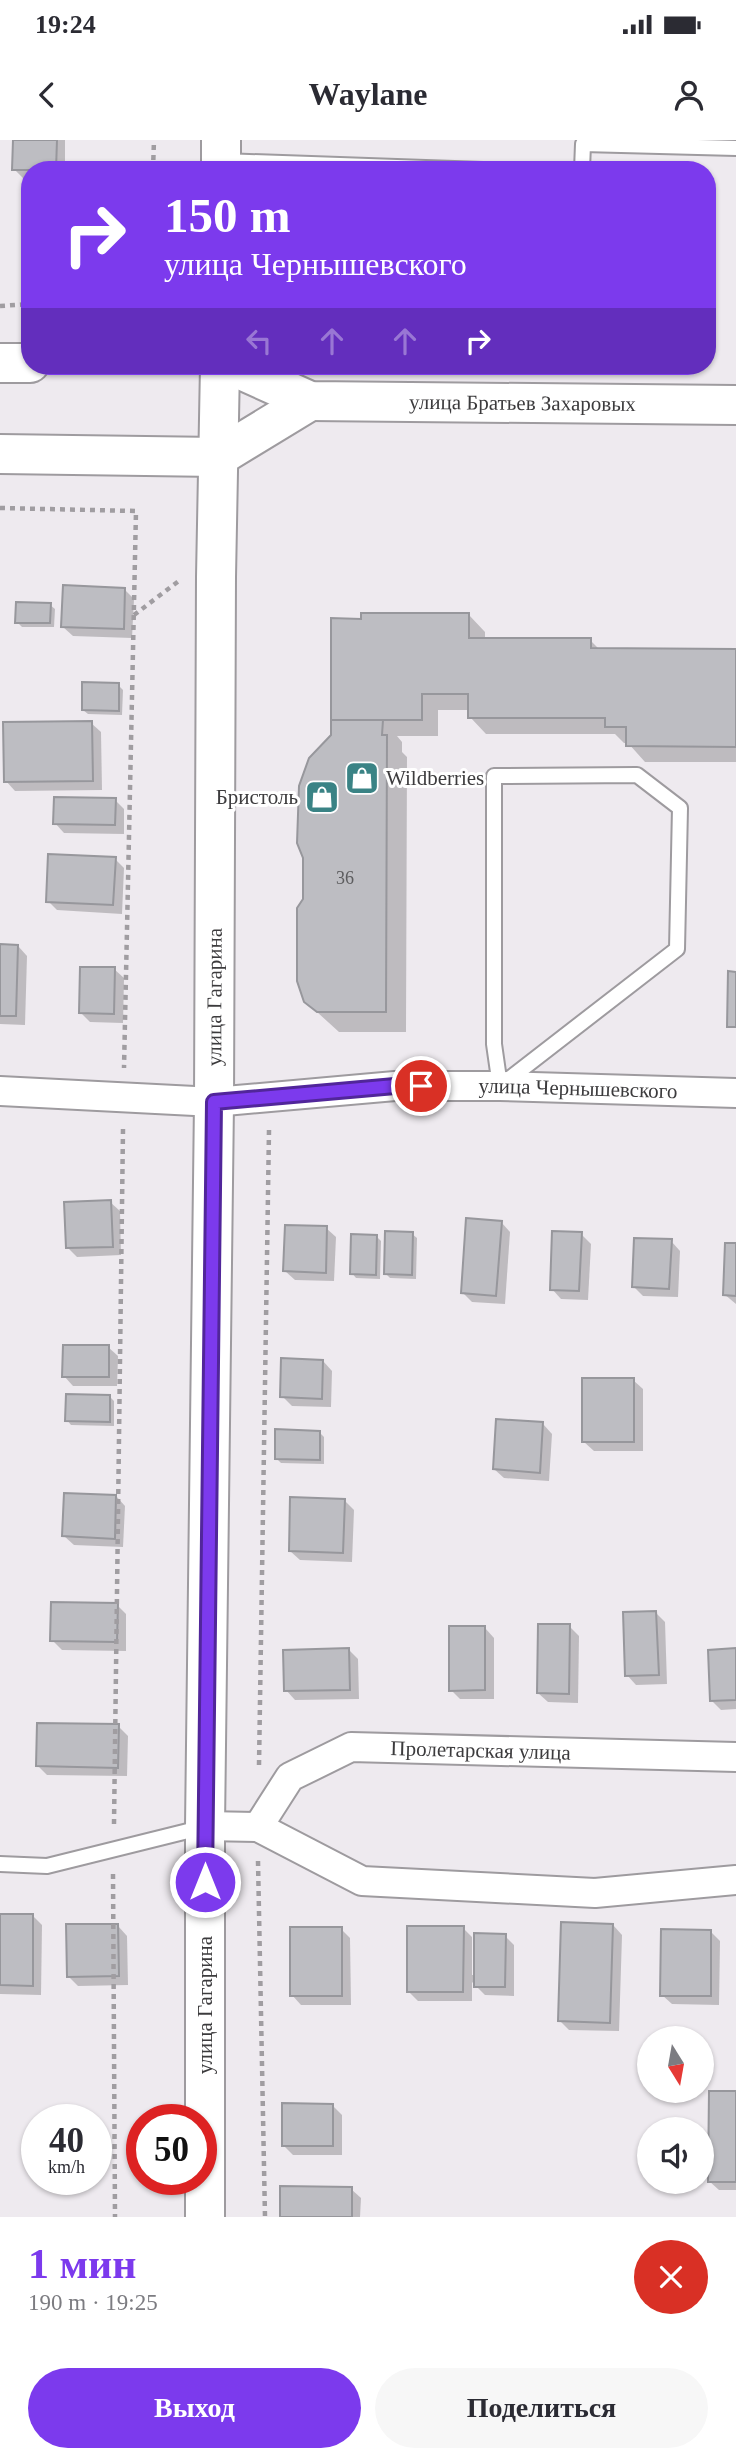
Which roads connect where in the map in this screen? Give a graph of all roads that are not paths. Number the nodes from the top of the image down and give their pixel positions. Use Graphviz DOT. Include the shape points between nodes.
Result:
graph roads {
  1 [pos="736,148"];
  2 [pos="221,157"];
  3 [pos="302,161"];
  4 [pos="582,161"];
  5 [pos="0,363"];
  6 [pos="21,363"];
  7 [pos="220,375"];
  8 [pos="252,375"];
  9 [pos="310,401"];
  10 [pos="736,405"];
  11 [pos="0,454"];
  12 [pos="218,457"];
  13 [pos="500,1086"];
  14 [pos="0,1091"];
  15 [pos="736,1093"];
  16 [pos="214,1102"];
  17 [pos="736,1757"];
  18 [pos="205,1826"];
  19 [pos="257,1827"];
  20 [pos="0,1864"];
  21 [pos="736,1880"];
  22 [pos="205,2217"];
  1 -- 4 [label="lane" via="583,144"];
  2 -- 3 [label="lane"];
  5 -- 6 [label="main road"];
  7 -- 12 [label="main road, улица Гагарина"];
  8 -- 9 [label="main road, улица Братьев Захаровых"];
  9 -- 10 [label="main road, улица Братьев Захаровых"];
  9 -- 12 [label="main road"];
  11 -- 12 [label="main road"];
  12 -- 16 [label="main road, улица Гагарина"];
  13 -- 13 [label="lane" via="494,1044 494,776 637,775 680,808 677,949"];
  13 -- 15 [label="street, улица Чернышевского"];
  13 -- 16 [label="street, улица Чернышевского" via="395,1086"];
  14 -- 16 [label="street, улица Чернышевского"];
  16 -- 18 [label="main road, улица Гагарина"];
  17 -- 19 [label="street, Пролетарская улица" via="351,1747 290,1776"];
  18 -- 19 [label="street"];
  18 -- 20 [label="lane" via="47,1866"];
  18 -- 22 [label="main road, улица Гагарина"];
  19 -- 21 [label="street" via="362,1881 595,1893"];
}
